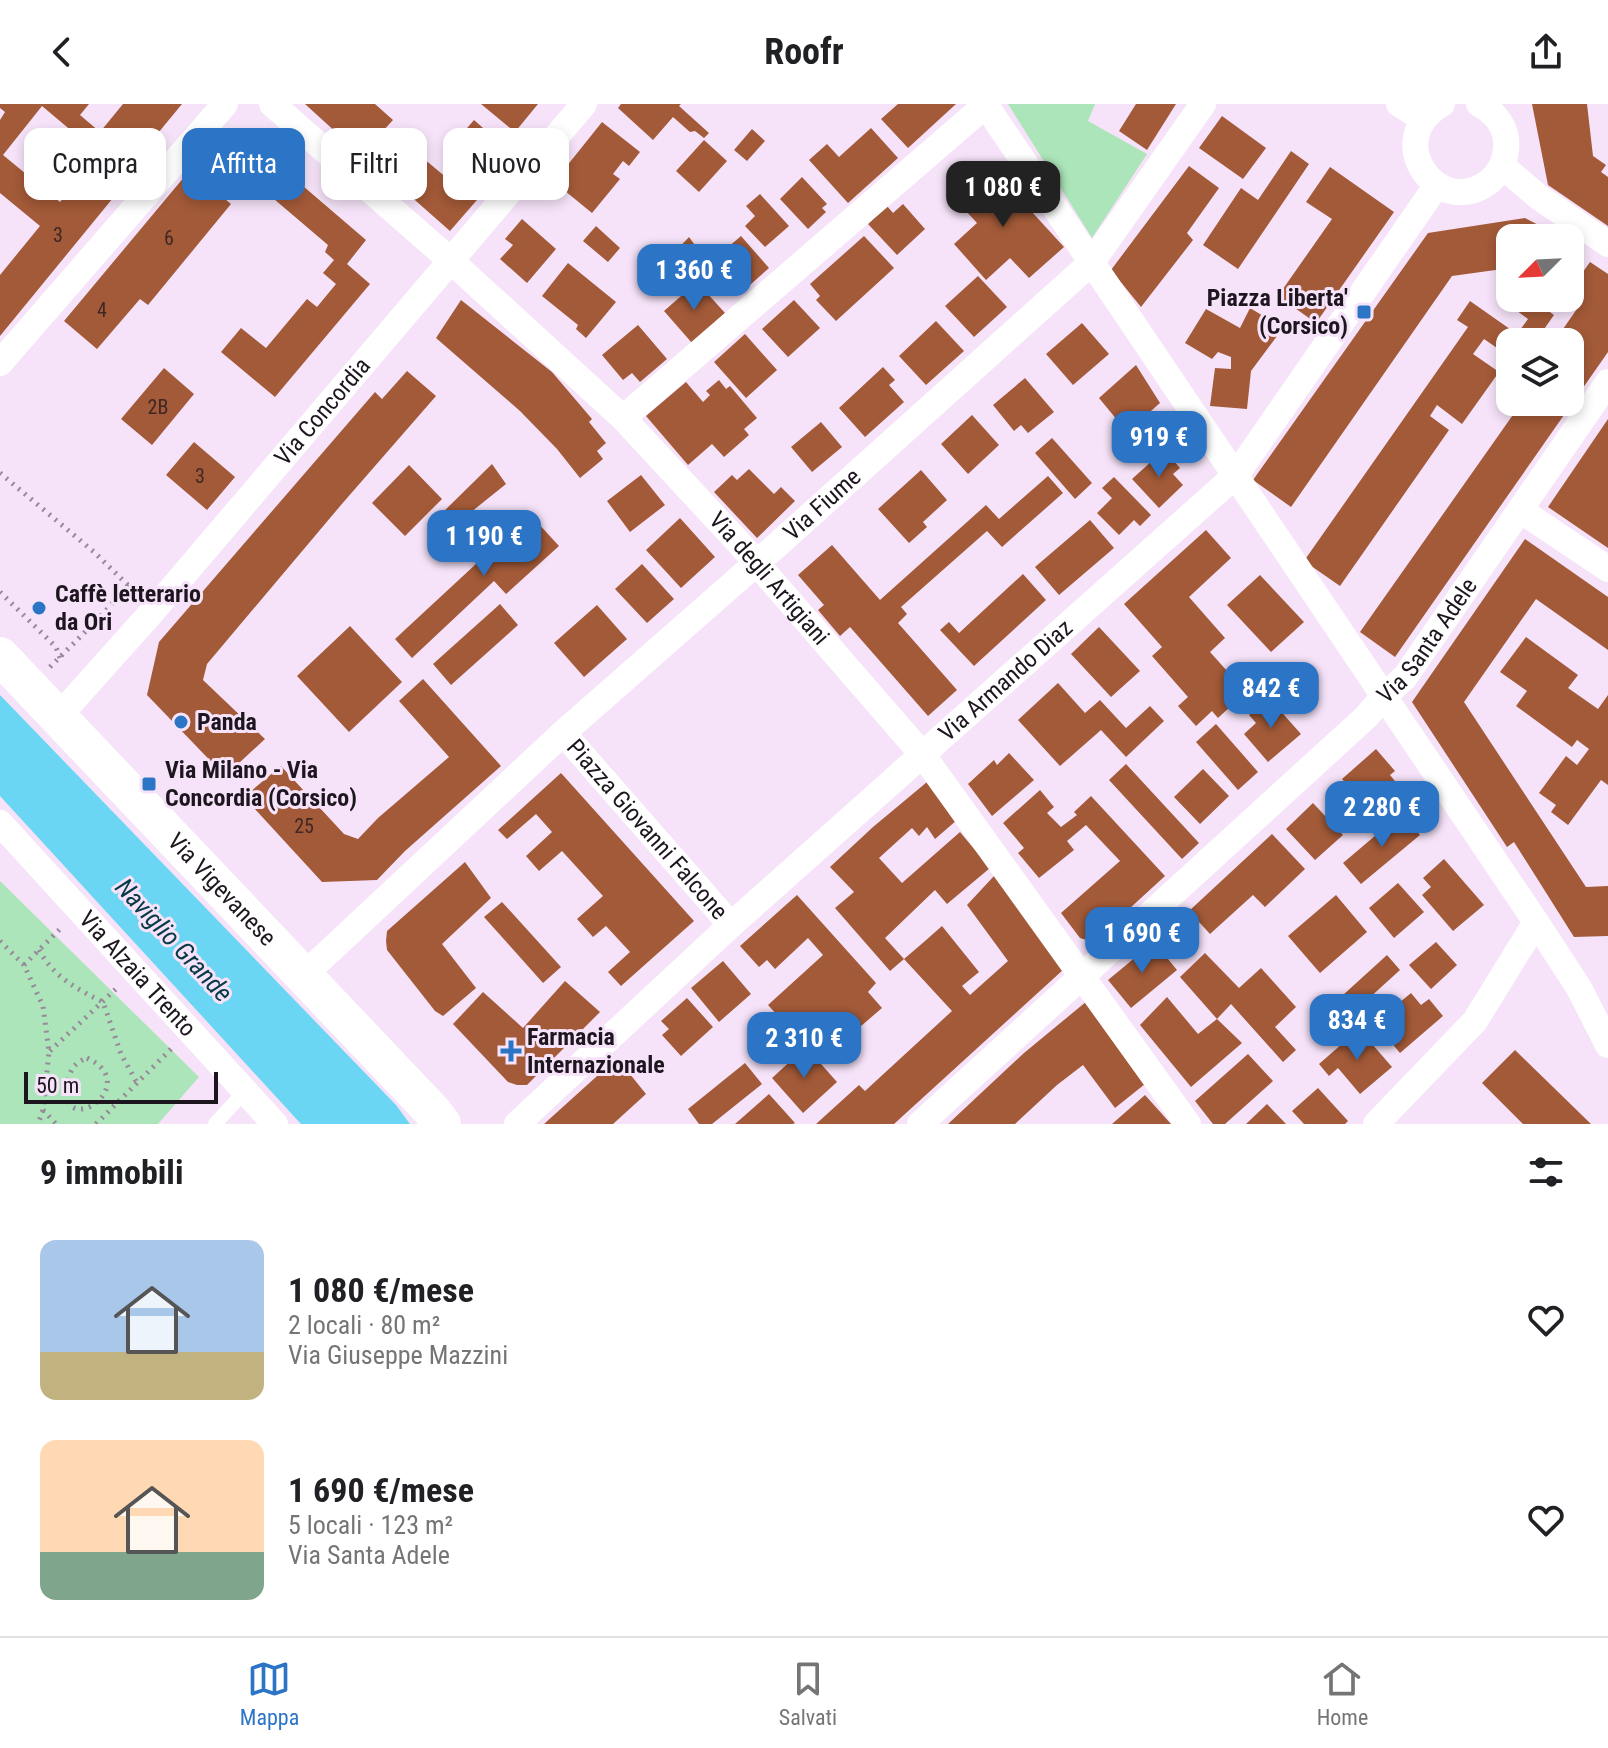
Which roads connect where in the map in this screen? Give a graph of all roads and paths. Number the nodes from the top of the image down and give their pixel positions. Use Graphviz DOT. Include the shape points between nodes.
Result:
graph roads {
  1 [pos="225,104"];
  2 [pos="272,104"];
  3 [pos="584,104"];
  4 [pos="986,104"];
  5 [pos="1203,104"];
  6 [pos="1399,104"];
  7 [pos="1489,107"];
  8 [pos="1432,111"];
  9 [pos="1502,166"];
  10 [pos="1437,185"];
  11 [pos="1608,244"];
  12 [pos="450,260"];
  13 [pos="1092,262"];
  14 [pos="0,363"];
  15 [pos="1608,382"];
  16 [pos="623,418"];
  17 [pos="0,473"];
  18 [pos="1236,475"];
  19 [pos="1520,510"];
  20 [pos="756,564"];
  21 [pos="1608,569"];
  22 [pos="129,585"];
  23 [pos="0,592"];
  24 [pos="140,598"];
  25 [pos="0,656"];
  26 [pos="1384,696"];
  27 [pos="58,717"];
  28 [pos="563,733"];
  29 [pos="922,754"];
  30 [pos="0,823"];
  31 [pos="79,909"];
  32 [pos="1536,922"];
  33 [pos="731,925"];
  34 [pos="0,941"];
  35 [pos="39,950"];
  36 [pos="24,965"];
  37 [pos="135,970"];
  38 [pos="304,975"];
  39 [pos="1082,975"];
  40 [pos="103,1002"];
  41 [pos="190,1030"];
  42 [pos="1607,1038"];
  43 [pos="49,1052"];
  44 [pos="137,1083"];
  45 [pos="245,1091"];
  46 [pos="43,1110"];
  47 [pos="107,1113"];
  48 [pos="79,1116"];
  49 [pos="38,1124"];
  50 [pos="56,1124"];
  51 [pos="96,1124"];
  52 [pos="215,1124"];
  53 [pos="275,1124"];
  54 [pos="442,1124"];
  55 [pos="517,1124"];
  56 [pos="920,1124"];
  57 [pos="1188,1124"];
  58 [pos="1376,1124"];
  1 -- 14 [label="street"];
  2 -- 12 [label="street, Via degli Artigiani"];
  3 -- 12 [label="street, Via Concordia"];
  4 -- 13 [label="street"];
  4 -- 16 [label="street"];
  5 -- 13 [label="street, Via Fiume"];
  6 -- 8 [label="street"];
  7 -- 9 [label="street" via="1507,143"];
  8 -- 10 [label="street" via="1417,132 1415,147 1425,175"];
  9 -- 10 [label="street" via="1474,190"];
  9 -- 11 [label="street"];
  10 -- 18 [label="street, Via Armando Diaz"];
  12 -- 16 [label="street, Via degli Artigiani"];
  12 -- 27 [label="street, Via Concordia"];
  13 -- 18 [label="street"];
  13 -- 20 [label="street, Via Fiume"];
  15 -- 19 [label="street, Via Santa Adele"];
  16 -- 20 [label="street, Via degli Artigiani"];
  17 -- 22 [label="path"];
  18 -- 26 [label="street"];
  18 -- 29 [label="street, Via Armando Diaz"];
  19 -- 21 [label="street"];
  19 -- 26 [label="street, Via Santa Adele" via="1405,677"];
  20 -- 28 [label="street, Via Fiume"];
  20 -- 29 [label="street, Via degli Artigiani"];
  22 -- 23 [label="path" via="60,658 56,647"];
  22 -- 24 [label="path"];
  25 -- 27 [label="main road, Via Vigevanese"];
  26 -- 32 [label="street"];
  26 -- 39 [label="street, Via Santa Adele"];
  27 -- 38 [label="main road, Via Vigevanese"];
  28 -- 33 [label="street, Piazza Giovanni Falcone"];
  28 -- 38 [label="street, Via Fiume"];
  29 -- 33 [label="street, Via Armando Diaz"];
  29 -- 39 [label="street, Via degli Artigiani"];
  30 -- 31 [label="street, Via Alzaia Trento"];
  31 -- 35 [label="path"];
  31 -- 37 [label="street, Via Alzaia Trento"];
  32 -- 42 [label="street"];
  32 -- 58 [label="street" via="1475,1021"];
  33 -- 55 [label="street, Via Armando Diaz"];
  34 -- 36 [label="path"];
  35 -- 36 [label="path"];
  35 -- 40 [label="path" via="56,974"];
  36 -- 43 [label="path" via="43,1006"];
  37 -- 40 [label="path"];
  37 -- 41 [label="street, Via Alzaia Trento"];
  38 -- 54 [label="main road, Via Vigevanese"];
  39 -- 56 [label="street, Via Santa Adele"];
  39 -- 57 [label="street, Via degli Artigiani"];
  40 -- 43 [label="path"];
  40 -- 44 [label="path"];
  41 -- 44 [label="path"];
  41 -- 45 [label="street, Via Alzaia Trento"];
  43 -- 46 [label="path"];
  44 -- 47 [label="path"];
  45 -- 52 [label="lane"];
  45 -- 53 [label="street, Via Alzaia Trento"];
  46 -- 49 [label="path"];
  46 -- 50 [label="path"];
  47 -- 48 [label="path" via="102,1107 106,1080 95,1061 87,1058 70,1072 67,1087 68,1101"];
  47 -- 51 [label="path"];
}
